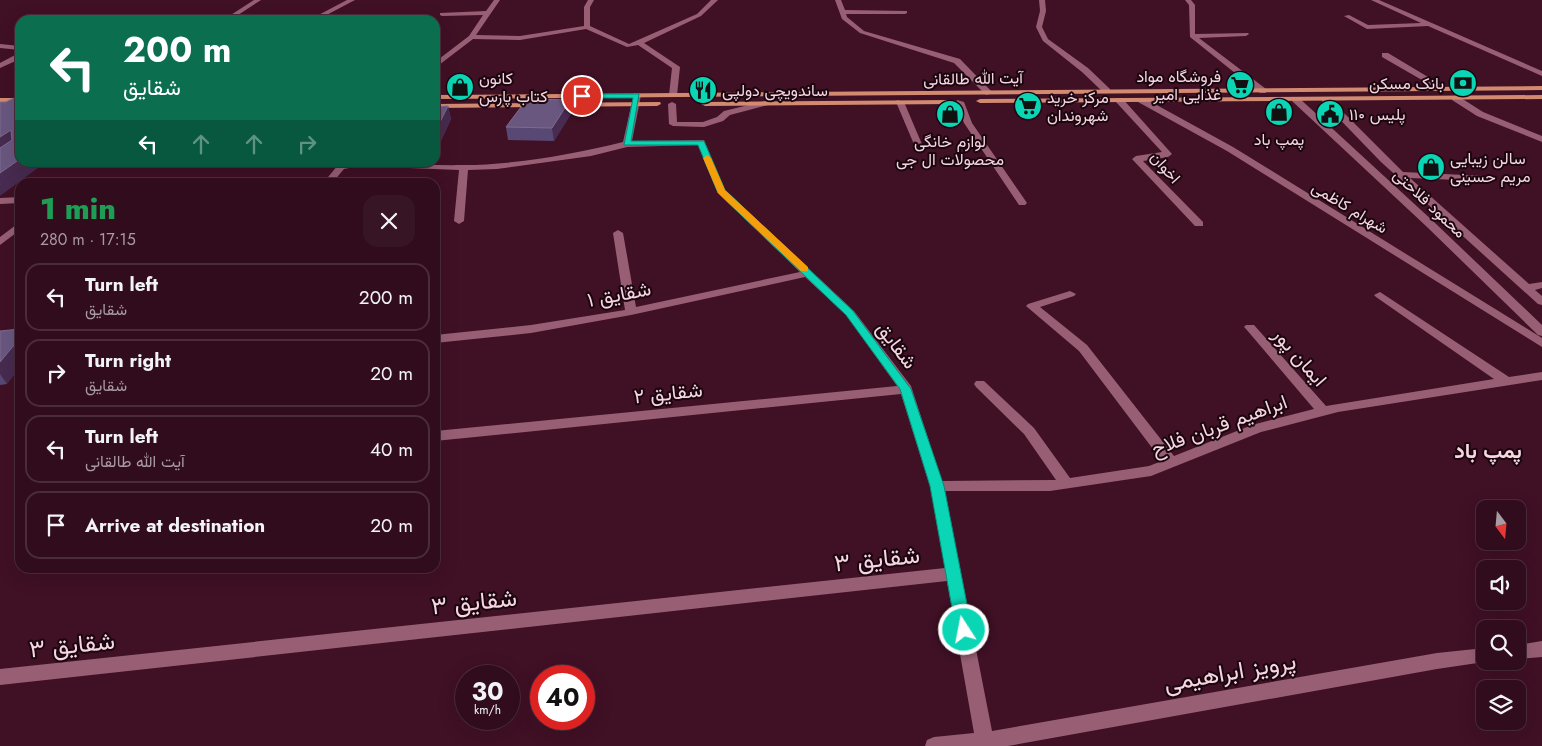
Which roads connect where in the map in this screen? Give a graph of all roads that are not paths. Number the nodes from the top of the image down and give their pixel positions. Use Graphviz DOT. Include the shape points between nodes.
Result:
graph roads {
  1 [pos="258,0"];
  2 [pos="352,0"];
  3 [pos="497,0"];
  4 [pos="591,0"];
  5 [pos="715,0"];
  6 [pos="838,0"];
  7 [pos="1042,0"];
  8 [pos="1188,0"];
  9 [pos="1374,0"];
  10 [pos="842,12"];
  11 [pos="905,12"];
  12 [pos="488,13"];
  13 [pos="442,14"];
  14 [pos="235,15"];
  15 [pos="322,15"];
  16 [pos="1347,16"];
  17 [pos="1431,25"];
  18 [pos="587,27"];
  19 [pos="1246,34"];
  20 [pos="1192,36"];
  21 [pos="472,37"];
  22 [pos="639,43"];
  23 [pos="0,46"];
  24 [pos="15,48"];
  25 [pos="1385,55"];
  26 [pos="15,58"];
  27 [pos="440,62"];
  28 [pos="0,66"];
  29 [pos="1542,74"];
  30 [pos="1542,88"];
  31 [pos="1444,89"];
  32 [pos="1263,90"];
  33 [pos="1286,90"];
  34 [pos="1107,91"];
  35 [pos="989,93"];
  36 [pos="440,97"];
  37 [pos="1542,97"];
  38 [pos="1455,98"];
  39 [pos="1295,99"];
  40 [pos="1325,99"];
  41 [pos="0,100"];
  42 [pos="15,100"];
  43 [pos="636,100"];
  44 [pos="672,100"];
  45 [pos="1119,100"];
  46 [pos="1142,100"];
  47 [pos="900,102"];
  48 [pos="960,102"];
  49 [pos="765,103"];
  50 [pos="440,106"];
  51 [pos="0,109"];
  52 [pos="15,109"];
  53 [pos="1542,139"];
  54 [pos="627,144"];
  55 [pos="920,149"];
  56 [pos="1361,160"];
  57 [pos="1384,160"];
  58 [pos="341,167"];
  59 [pos="440,167"];
  60 [pos="464,168"];
  61 [pos="1401,175"];
  62 [pos="332,178"];
  63 [pos="1482,178"];
  64 [pos="15,200"];
  65 [pos="0,201"];
  66 [pos="1022,204"];
  67 [pos="459,221"];
  68 [pos="1452,222"];
  69 [pos="1199,224"];
  70 [pos="1430,224"];
  71 [pos="15,229"];
  72 [pos="618,233"];
  73 [pos="0,242"];
  74 [pos="808,273"];
  75 [pos="1542,285"];
  76 [pos="1527,288"];
  77 [pos="1070,294"];
  78 [pos="1380,295"];
  79 [pos="1542,302"];
  80 [pos="631,312"];
  81 [pos="1250,327"];
  82 [pos="1542,332"];
  83 [pos="440,338"];
  84 [pos="1542,343"];
  85 [pos="1542,376"];
  86 [pos="1507,382"];
  87 [pos="980,384"];
  88 [pos="906,389"];
  89 [pos="1323,411"];
  90 [pos="440,436"];
  91 [pos="1171,462"];
  92 [pos="1067,484"];
  93 [pos="937,486"];
  94 [pos="954,574"];
  95 [pos="1542,649"];
  96 [pos="1526,651"];
  97 [pos="1476,657"];
  98 [pos="0,676"];
  99 [pos="985,743"];
  100 [pos="934,746"];
  1 -- 14 [label="street"];
  2 -- 15 [label="street"];
  3 -- 12 [label="street"];
  4 -- 18 [label="street" via="587,8"];
  5 -- 22 [label="street" via="699,14"];
  6 -- 10 [label="street"];
  7 -- 34 [label="street" via="1039,27 1046,40"];
  8 -- 20 [label="street" via="1192,4"];
  9 -- 17 [label="street"];
  10 -- 11 [label="street"];
  10 -- 35 [label="street" via="844,18 862,32 957,61"];
  12 -- 13 [label="street"];
  12 -- 21 [label="street"];
  16 -- 17 [label="street" via="1367,28"];
  17 -- 29 [label="street"];
  18 -- 21 [label="street" via="520,38"];
  18 -- 22 [label="street" via="629,46"];
  19 -- 20 [label="street"];
  20 -- 32 [label="street"];
  21 -- 27 [label="street"];
  22 -- 44 [label="street" via="676,67"];
  23 -- 24 [label="street"];
  25 -- 31 [label="street"];
  26 -- 28 [label="street"];
  30 -- 31 [label="main road, آیت الله طالقانی"];
  31 -- 33 [label="main road, آیت الله طالقانی"];
  32 -- 33 [label="main road, آیت الله طالقانی"];
  32 -- 34 [label="main road, آیت الله طالقانی"];
  33 -- 39 [label="main road"];
  34 -- 35 [label="main road, آیت الله طالقانی"];
  35 -- 44 [label="main road, آیت الله طالقانی"];
  36 -- 43 [label="main road, آیت الله طالقانی"];
  37 -- 38 [label="main road, آیت الله طالقانی"];
  38 -- 40 [label="main road, آیت الله طالقانی"];
  38 -- 53 [label="street" via="1480,114"];
  39 -- 40 [label="main road, آیت الله طالقانی"];
  39 -- 46 [label="main road, آیت الله طالقانی"];
  39 -- 56 [label="street, محمود فلاحتی"];
  40 -- 57 [label="street, محمود فلاحتی"];
  41 -- 42 [label="main road"];
  43 -- 44 [label="main road, آیت الله طالقانی"];
  43 -- 50 [label="main road, آیت الله طالقانی"];
  43 -- 54 [label="street"];
  44 -- 49 [label="main road, آیت الله طالقانی"];
  44 -- 49 [label="street" via="673,124 704,125 727,113"];
  45 -- 46 [label="main road, آیت الله طالقانی"];
  45 -- 48 [label="main road, آیت الله طالقانی"];
  45 -- 69 [label="street, اخوان" via="1168,154 1136,159"];
  46 -- 84 [label="street, شهرام کاظمی" via="1230,150"];
  47 -- 48 [label="main road, آیت الله طالقانی"];
  47 -- 49 [label="main road, آیت الله طالقانی"];
  47 -- 55 [label="street"];
  48 -- 66 [label="street" via="968,123"];
  51 -- 52 [label="main road"];
  54 -- 60 [label="street" via="551,160"];
  54 -- 74 [label="street, شقایق" via="701,142 721,191"];
  56 -- 57 [label="street"];
  56 -- 70 [label="street, محمود فلاحتی"];
  57 -- 61 [label="street, محمود فلاحتی"];
  58 -- 62 [label="street"];
  59 -- 60 [label="street"];
  60 -- 67 [label="street"];
  61 -- 63 [label="street"];
  61 -- 68 [label="street, محمود فلاحتی"];
  64 -- 65 [label="street"];
  68 -- 70 [label="street"];
  68 -- 76 [label="street, محمود فلاحتی"];
  70 -- 82 [label="street, محمود فلاحتی"];
  71 -- 73 [label="street"];
  72 -- 80 [label="street"];
  74 -- 80 [label="street, شقایق ۱"];
  74 -- 88 [label="street, شقایق" via="850,313"];
  75 -- 76 [label="street"];
  76 -- 79 [label="street, محمود فلاحتی"];
  77 -- 91 [label="street" via="1032,306 1083,348"];
  78 -- 86 [label="street"];
  80 -- 83 [label="street, شقایق ۱" via="531,329"];
  81 -- 89 [label="street, ایمان پور"];
  85 -- 86 [label="street, ابراهیم قربان فلاح"];
  86 -- 89 [label="street, ابراهیم قربان فلاح"];
  87 -- 92 [label="street" via="1029,431"];
  88 -- 90 [label="street, شقایق ۲"];
  88 -- 93 [label="street, شقایق"];
  89 -- 91 [label="street, ابراهیم قربان فلاح" via="1258,428"];
  91 -- 92 [label="street, ابراهیم قربان فلاح" via="1151,471"];
  92 -- 93 [label="street, ابراهیم قربان فلاح"];
  93 -- 94 [label="street, شقایق"];
  94 -- 98 [label="street, شقایق ۳"];
  94 -- 99 [label="street, شقایق"];
  95 -- 96 [label="street"];
  97 -- 99 [label="street, پرویز ابراهیمی" via="1437,661"];
  99 -- 100 [label="street, پرویز ابراهیمی"];
}
